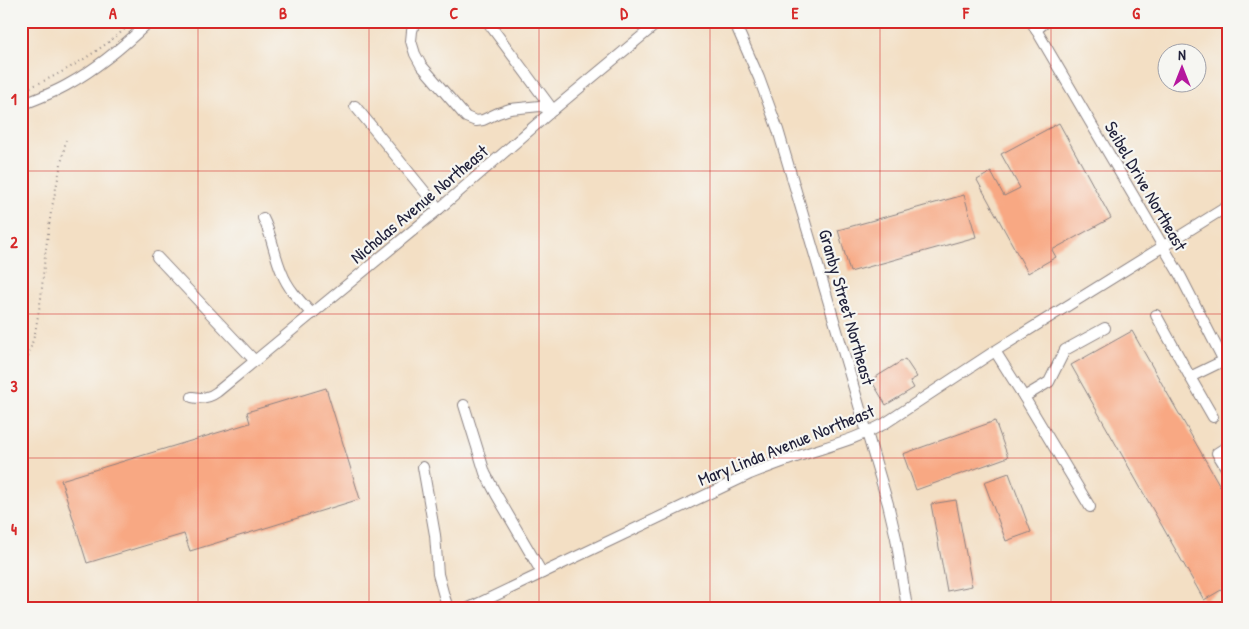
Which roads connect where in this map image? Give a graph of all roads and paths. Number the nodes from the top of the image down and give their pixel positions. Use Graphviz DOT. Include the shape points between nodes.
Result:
graph roads {
  1 [pos="134,21"];
  2 [pos="150,21"];
  3 [pos="415,21"];
  4 [pos="487,21"];
  5 [pos="660,21"];
  6 [pos="734,21"];
  7 [pos="1047,21"];
  8 [pos="1034,25"];
  9 [pos="21,91"];
  10 [pos="21,106"];
  11 [pos="355,106"];
  12 [pos="553,110"];
  13 [pos="66,140"];
  14 [pos="1228,206"];
  15 [pos="439,209"];
  16 [pos="263,218"];
  17 [pos="1163,247"];
  18 [pos="157,257"];
  19 [pos="312,314"];
  20 [pos="1156,315"];
  21 [pos="1105,328"];
  22 [pos="995,352"];
  23 [pos="255,361"];
  24 [pos="1226,365"];
  25 [pos="1190,376"];
  26 [pos="21,382"];
  27 [pos="192,397"];
  28 [pos="1024,397"];
  29 [pos="464,405"];
  30 [pos="1213,417"];
  31 [pos="867,433"];
  32 [pos="1228,446"];
  33 [pos="423,467"];
  34 [pos="1228,471"];
  35 [pos="1090,506"];
  36 [pos="542,573"];
  37 [pos="448,608"];
  38 [pos="469,608"];
  39 [pos="907,608"];
  1 -- 9 [label="path" via="84,60"];
  2 -- 10 [label="street" via="93,69 68,85"];
  3 -- 12 [label="street" via="411,41 421,66 466,117 483,120 510,110 540,106"];
  4 -- 12 [label="street"];
  5 -- 12 [label="street, Nicholas Avenue Northeast"];
  6 -- 31 [label="street, Granby Street Northeast" via="760,78 778,130"];
  7 -- 8 [label="street"];
  8 -- 17 [label="street, Seibel Drive Northeast"];
  11 -- 15 [label="street"];
  12 -- 15 [label="street, Nicholas Avenue Northeast"];
  13 -- 26 [label="path" via="45,255 41,298"];
  14 -- 17 [label="street, Mary Linda Avenue Northeast"];
  15 -- 19 [label="street, Nicholas Avenue Northeast"];
  16 -- 19 [label="street" via="282,275"];
  17 -- 22 [label="street, Mary Linda Avenue Northeast"];
  17 -- 24 [label="street, Seibel Drive Northeast"];
  18 -- 23 [label="street"];
  19 -- 23 [label="street, Nicholas Avenue Northeast"];
  20 -- 25 [label="street"];
  21 -- 28 [label="street" via="1065,350 1049,382"];
  22 -- 28 [label="street"];
  22 -- 31 [label="street, Mary Linda Avenue Northeast"];
  23 -- 27 [label="street, Nicholas Avenue Northeast" via="218,392 201,399"];
  24 -- 25 [label="street"];
  25 -- 30 [label="street"];
  28 -- 35 [label="street"];
  29 -- 36 [label="street" via="485,473"];
  31 -- 36 [label="street, Mary Linda Avenue Northeast" via="750,474"];
  31 -- 39 [label="street, Granby Street Northeast" via="896,538"];
  32 -- 34 [label="street" via="1217,452"];
  33 -- 37 [label="street" via="438,574"];
  36 -- 38 [label="street, Mary Linda Avenue Northeast"];
}
